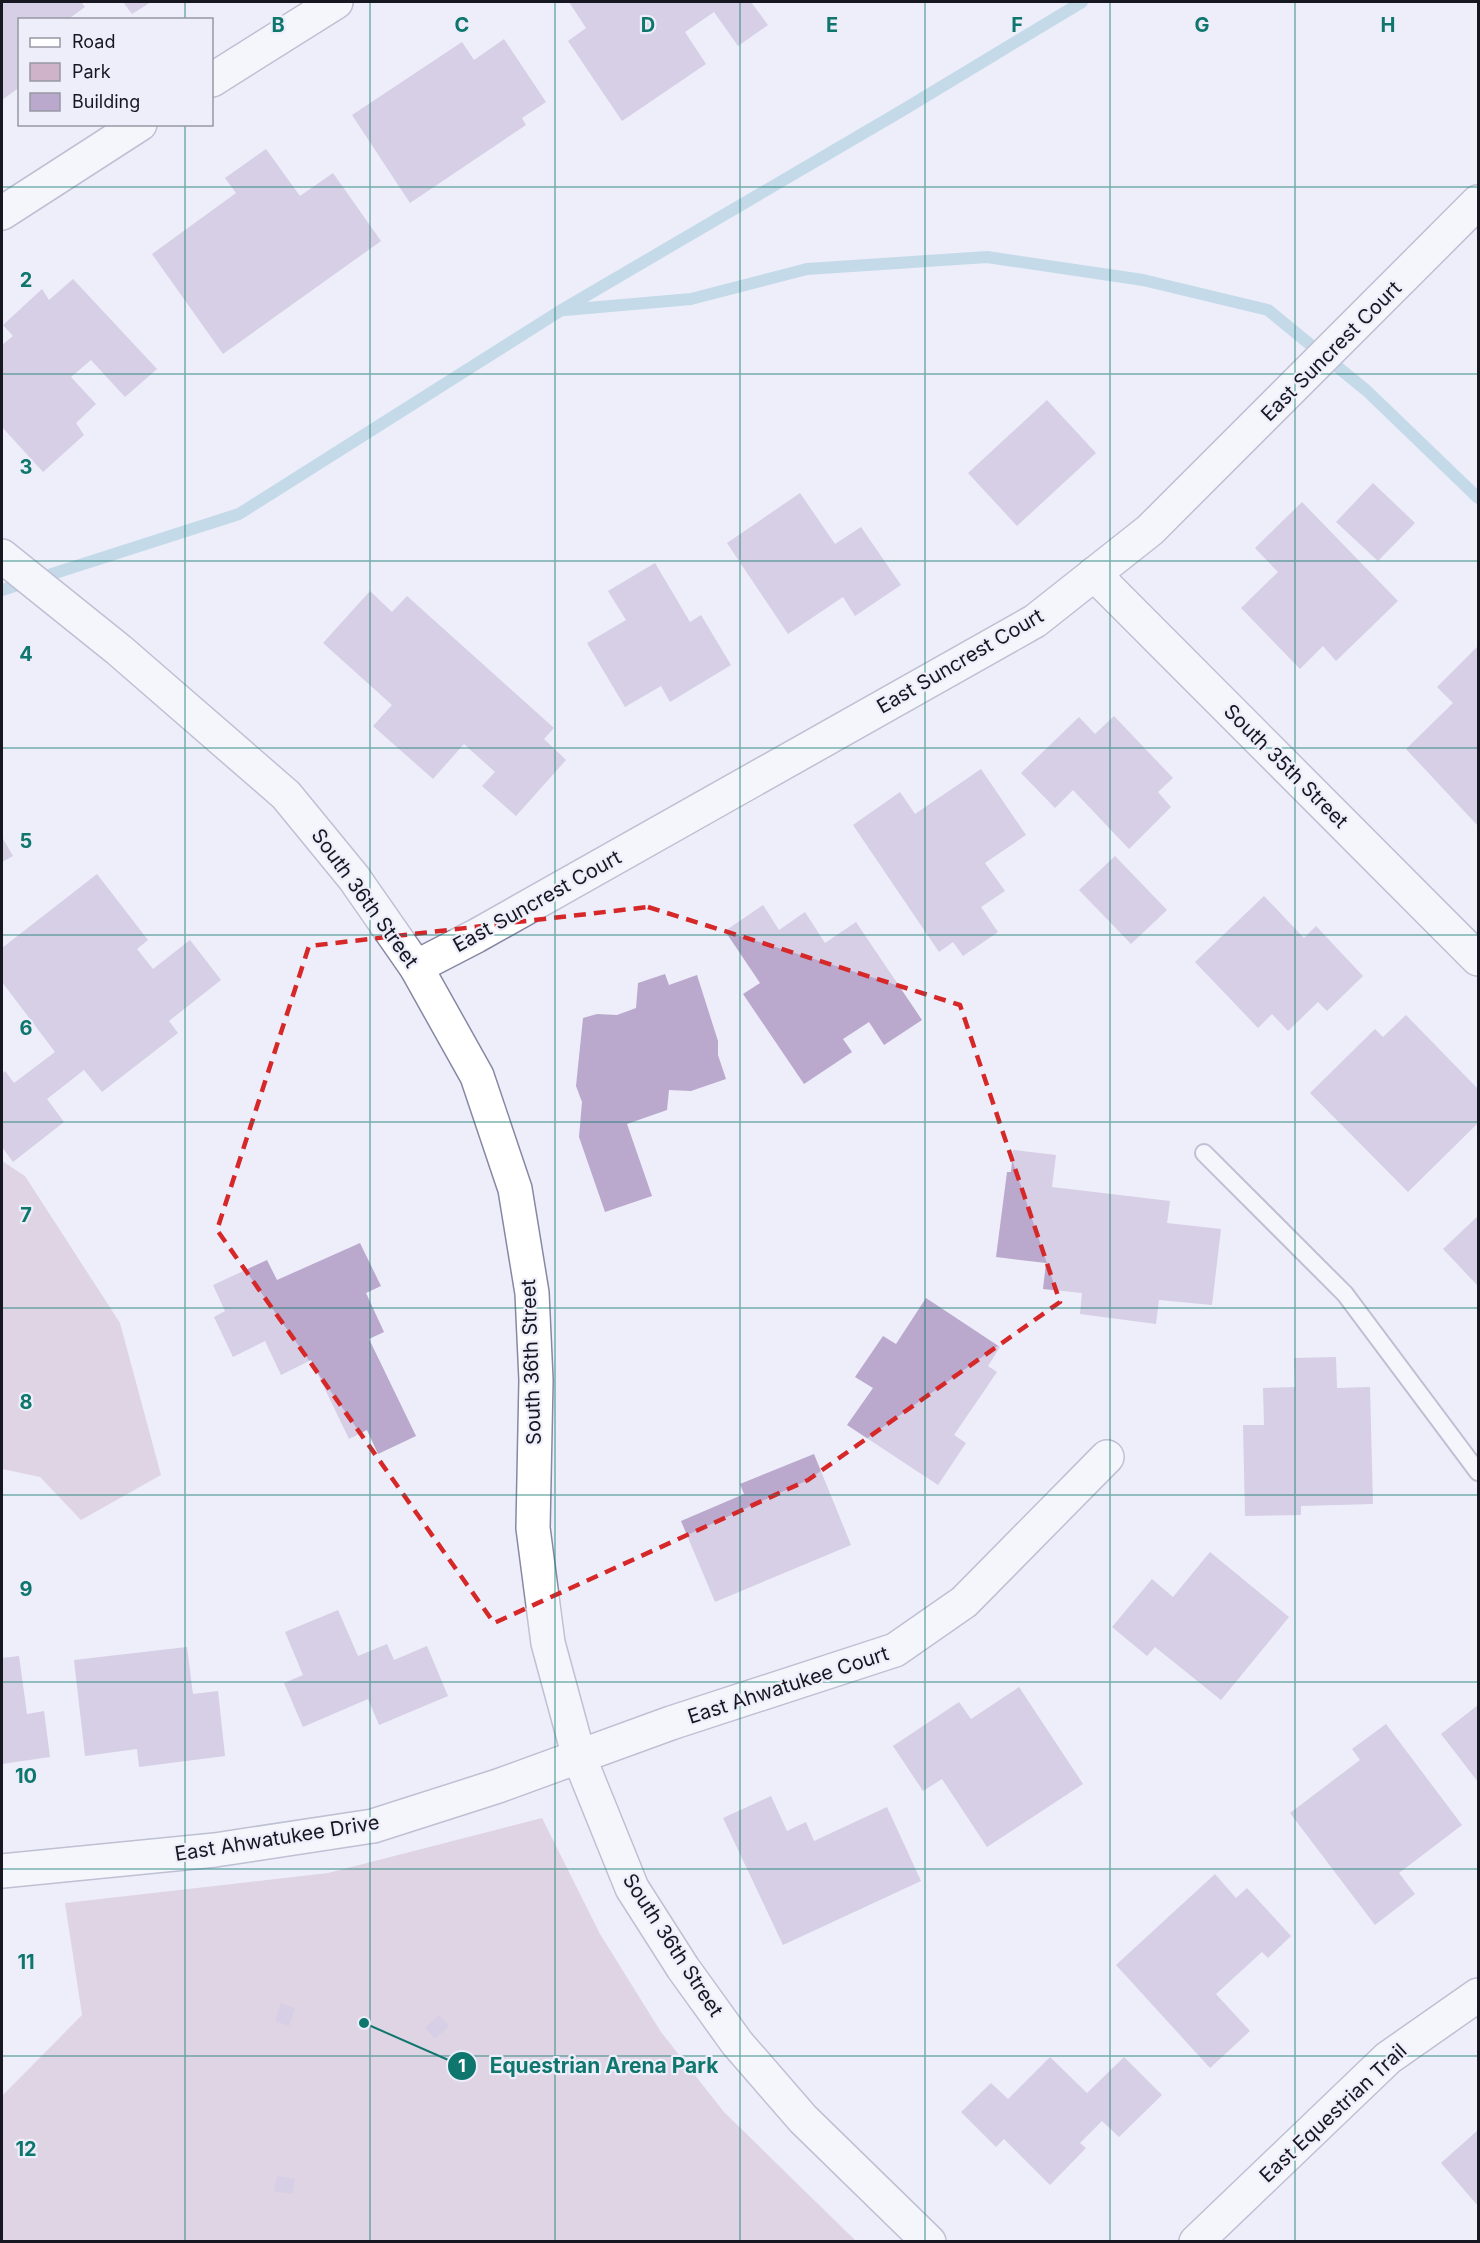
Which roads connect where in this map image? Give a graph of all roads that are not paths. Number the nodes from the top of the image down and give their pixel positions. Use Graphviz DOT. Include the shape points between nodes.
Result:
graph roads {
  1 [pos="336,2"];
  2 [pos="213,79"];
  3 [pos="137,126"];
  4 [pos="1479,202"];
  5 [pos="2,213"];
  6 [pos="2,556"];
  7 [pos="1094,574"];
  8 [pos="1479,959"];
  9 [pos="416,967"];
  10 [pos="1204,1153"];
  11 [pos="1107,1457"];
  12 [pos="1479,1472"];
  13 [pos="579,1757"];
  14 [pos="2,1871"];
  15 [pos="1479,1995"];
  16 [pos="929,2241"];
  17 [pos="1196,2241"];
  1 -- 2 [label="street"];
  3 -- 5 [label="street"];
  4 -- 7 [label="street, East Suncrest Court" via="1150,530"];
  6 -- 9 [label="street, South 36th Street" via="119,650 286,795 354,879"];
  7 -- 8 [label="street, South 35th Street"];
  7 -- 9 [label="street, East Suncrest Court" via="1035,621"];
  9 -- 13 [label="street, South 36th Street" via="477,1076 515,1190 532,1293 536,1380 533,1528 548,1643"];
  10 -- 12 [label="lane" via="1345,1294"];
  11 -- 13 [label="street, East Ahwatukee Court" via="964,1602 895,1650"];
  13 -- 14 [label="street, East Ahwatukee Drive" via="373,1826 215,1850"];
  13 -- 16 [label="street, South 36th Street" via="632,1888 737,2043 803,2119"];
  15 -- 17 [label="street, East Equestrian Trail" via="1388,2058"];
}
